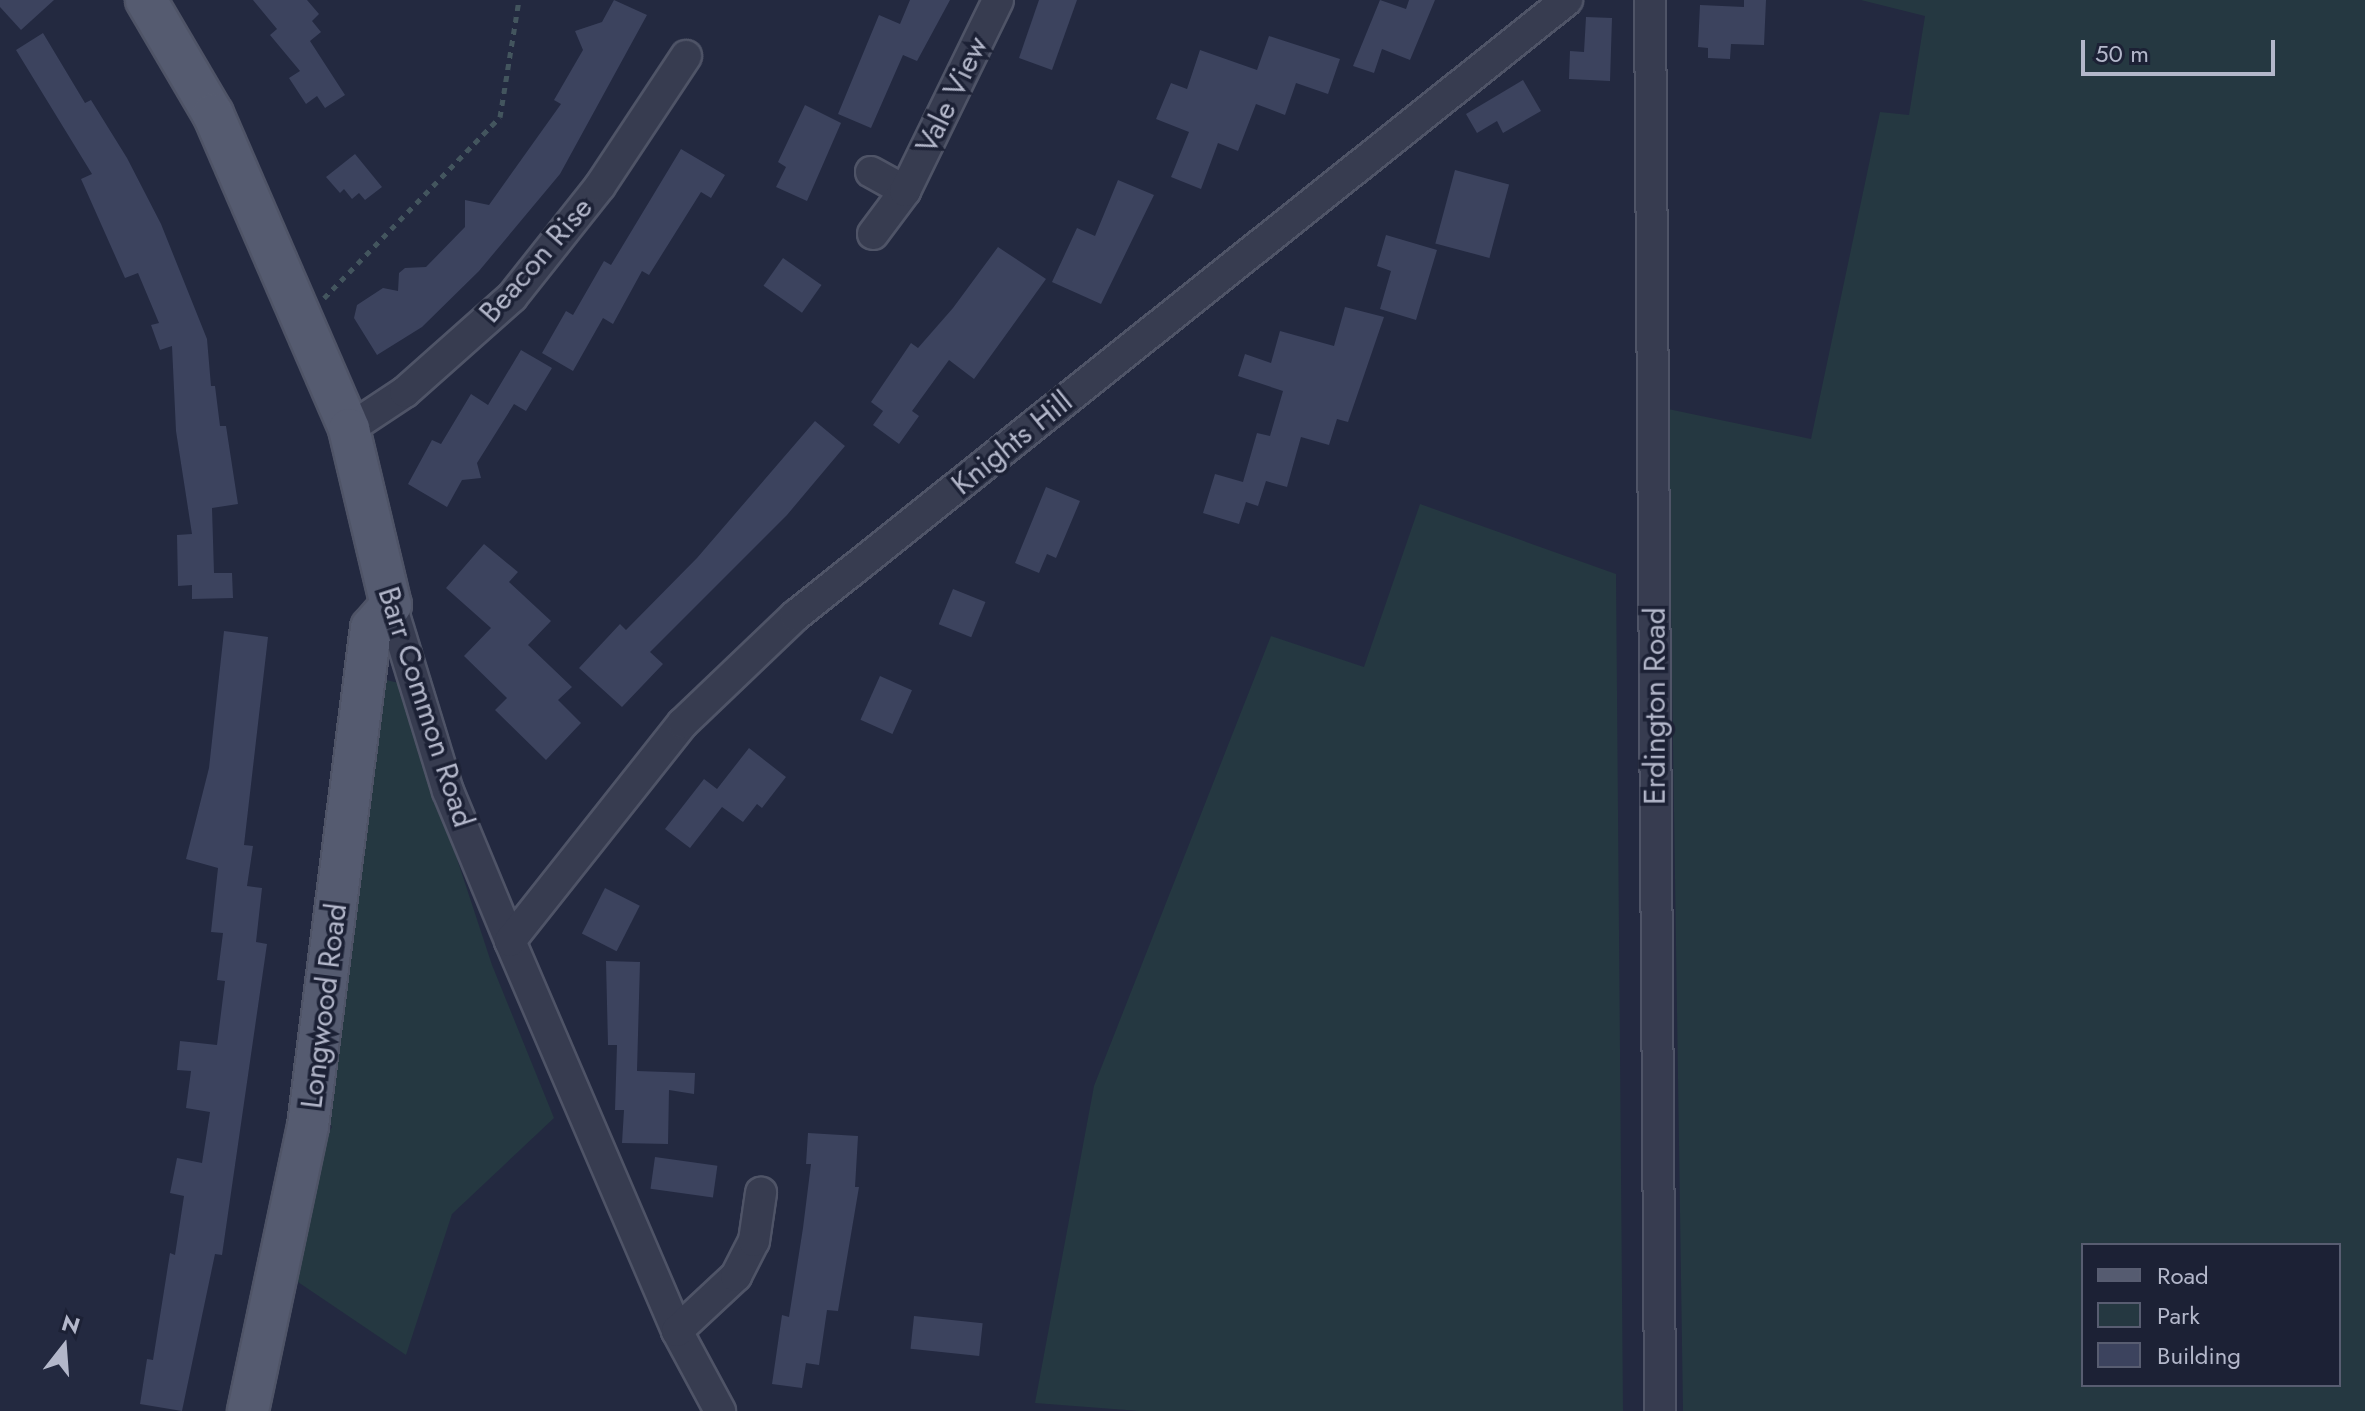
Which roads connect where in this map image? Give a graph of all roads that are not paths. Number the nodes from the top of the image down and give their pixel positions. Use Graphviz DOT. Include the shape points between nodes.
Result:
graph roads {
  1 [pos="146,0"];
  2 [pos="998,0"];
  3 [pos="1567,0"];
  4 [pos="1650,0"];
  5 [pos="686,56"];
  6 [pos="871,172"];
  7 [pos="905,191"];
  8 [pos="873,234"];
  9 [pos="349,429"];
  10 [pos="391,605"];
  11 [pos="510,941"];
  12 [pos="761,1193"];
  13 [pos="677,1331"];
  14 [pos="248,1411"];
  15 [pos="720,1411"];
  16 [pos="1660,1411"];
  1 -- 9 [label="main road, Barr Common Road" via="213,114"];
  2 -- 7 [label="street, Vale View"];
  3 -- 11 [label="street, Knights Hill" via="795,616 683,723"];
  4 -- 16 [label="street, Erdington Road"];
  5 -- 9 [label="street, Beacon Rise" via="600,186 512,297 405,392"];
  6 -- 7 [label="street, Vale View"];
  7 -- 8 [label="street, Vale View"];
  9 -- 10 [label="main road, Barr Common Road"];
  10 -- 11 [label="street, Barr Common Road" via="448,791"];
  10 -- 14 [label="main road, Longwood Road" via="371,628 311,1112"];
  11 -- 13 [label="street, Barr Common Road"];
  12 -- 13 [label="street" via="754,1241 736,1276"];
  13 -- 15 [label="street, Barr Common Road"];
}
